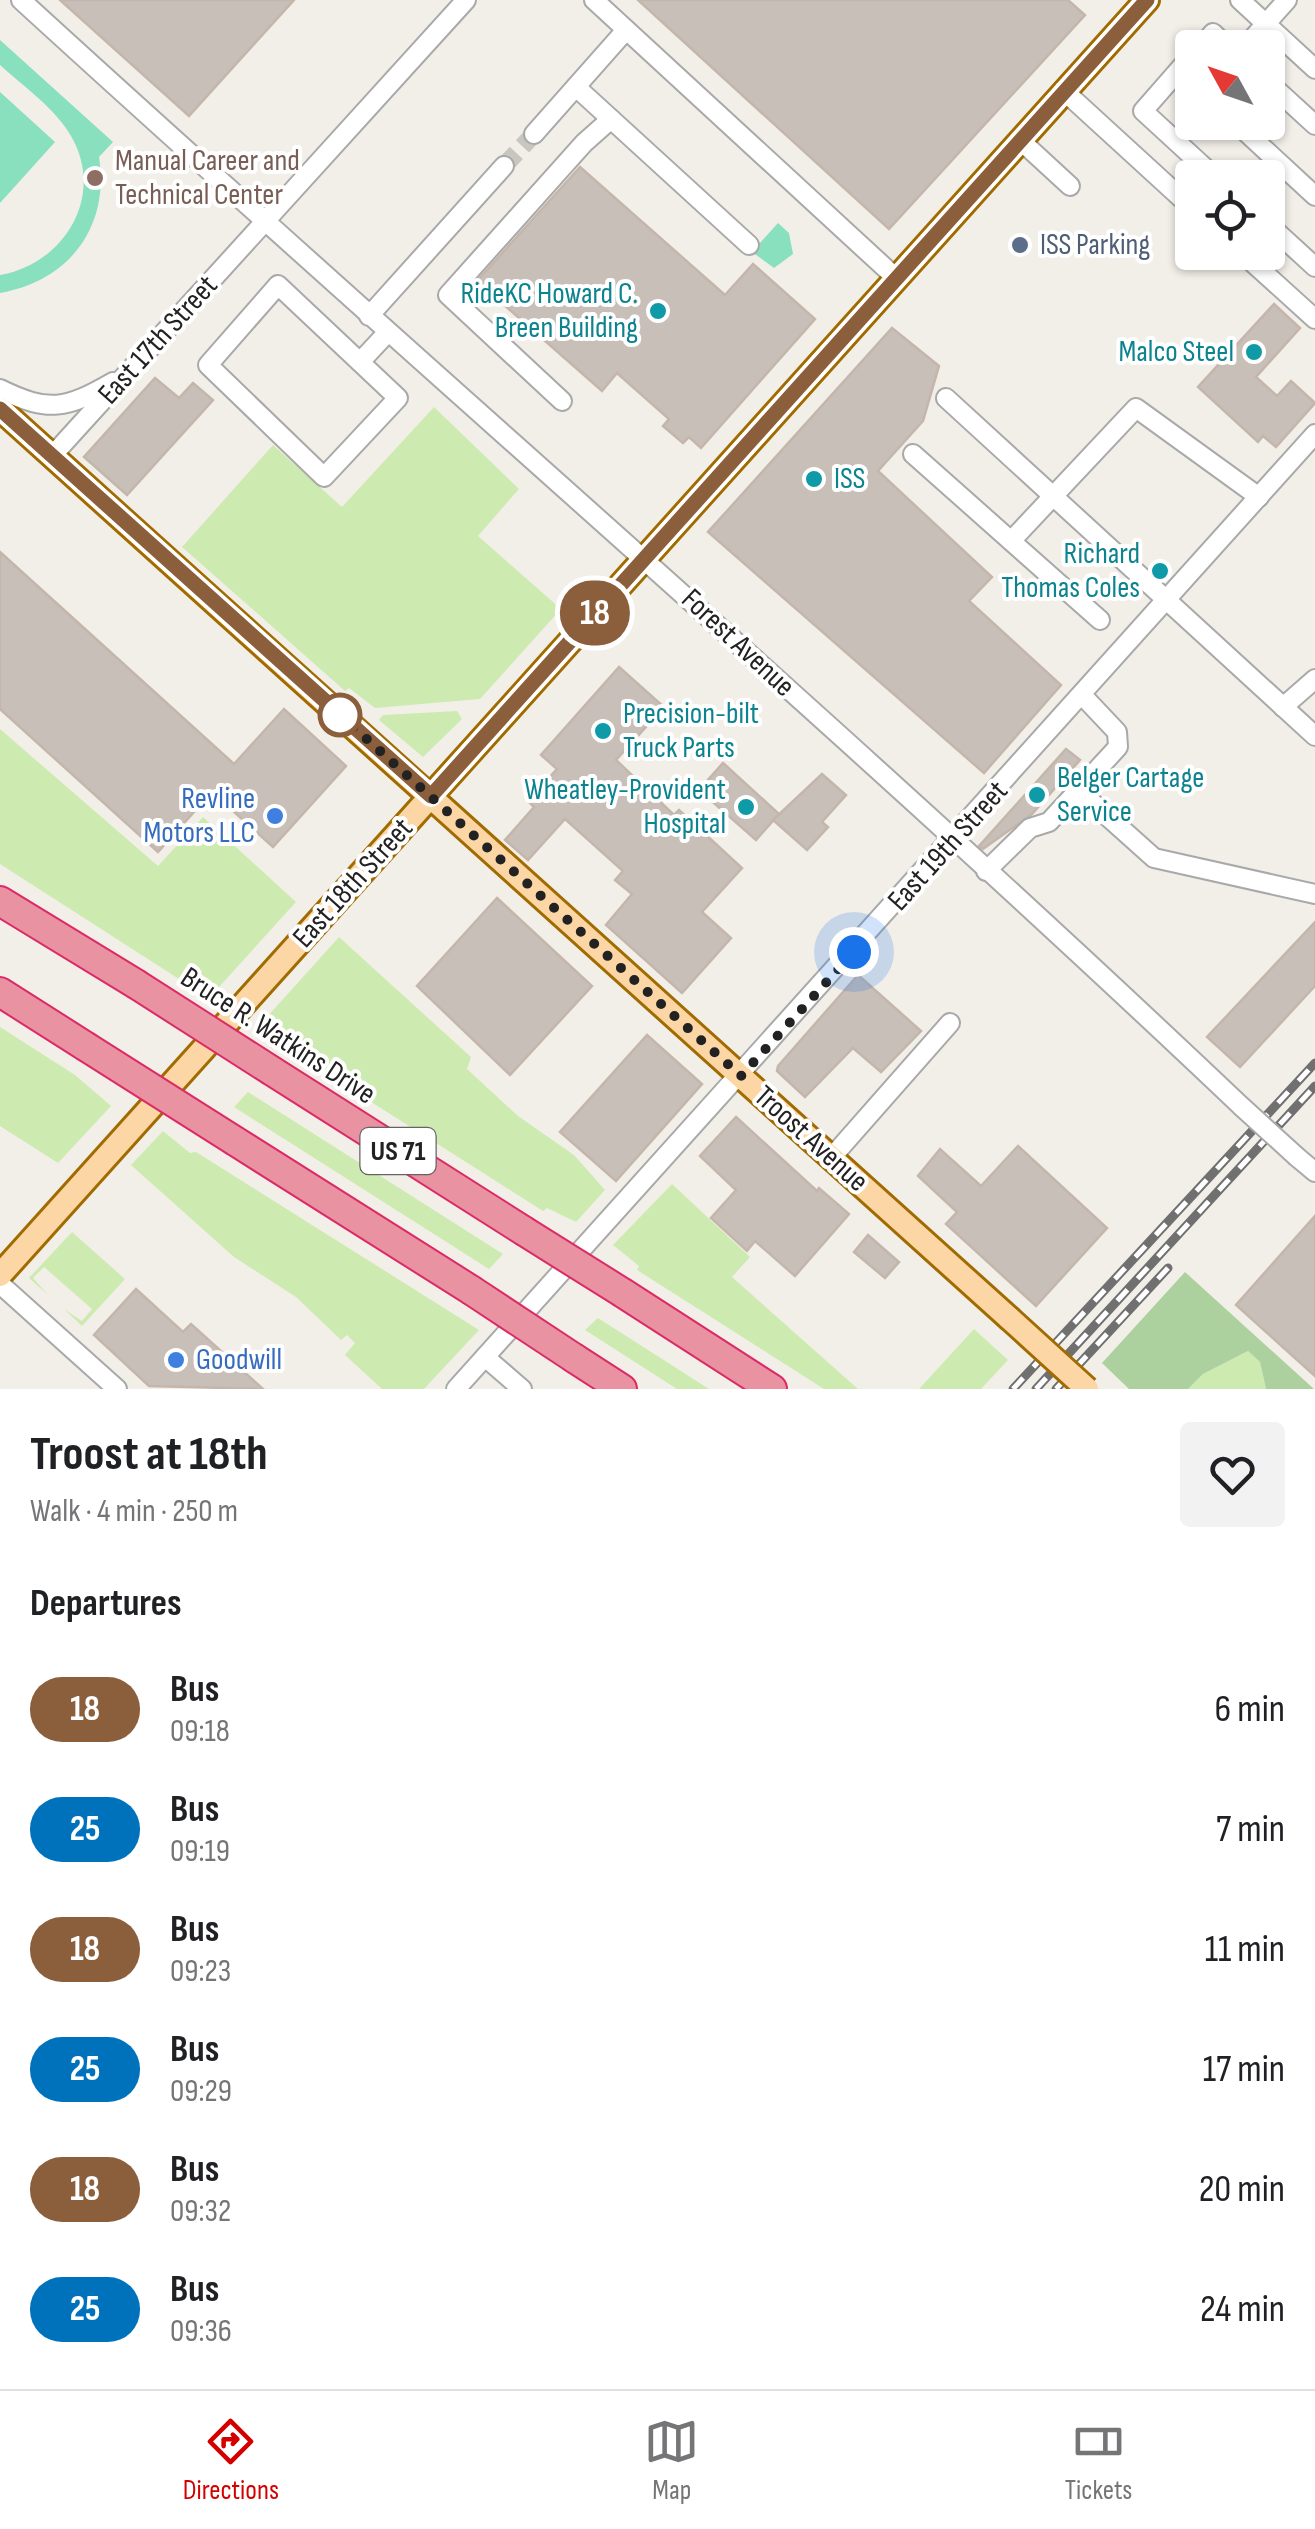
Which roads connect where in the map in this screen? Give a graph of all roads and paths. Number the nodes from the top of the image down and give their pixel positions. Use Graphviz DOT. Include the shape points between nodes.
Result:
graph roads {
  1 [pos="21,0"];
  2 [pos="466,0"];
  3 [pos="594,0"];
  4 [pos="1147,0"];
  5 [pos="1240,0"];
  6 [pos="1287,0"];
  7 [pos="1266,24"];
  8 [pos="626,30"];
  9 [pos="1260,30"];
  10 [pos="1315,69"];
  11 [pos="1175,86"];
  12 [pos="576,87"];
  13 [pos="1063,90"];
  14 [pos="1285,98"];
  15 [pos="611,119"];
  16 [pos="1315,125"];
  17 [pos="534,134"];
  18 [pos="1019,139"];
  19 [pos="1254,140"];
  20 [pos="1196,160"];
  21 [pos="504,166"];
  22 [pos="1070,186"];
  23 [pos="1175,192"];
  24 [pos="1315,196"];
  25 [pos="264,223"];
  26 [pos="1285,240"];
  27 [pos="749,245"];
  28 [pos="1315,267"];
  29 [pos="1261,270"];
  30 [pos="895,277"];
  31 [pos="369,316"];
  32 [pos="1315,320"];
  33 [pos="388,332"];
  34 [pos="360,362"];
  35 [pos="130,371"];
  36 [pos="0,388"];
  37 [pos="946,398"];
  38 [pos="562,401"];
  39 [pos="0,409"];
  40 [pos="1315,434"];
  41 [pos="913,454"];
  42 [pos="52,456"];
  43 [pos="1053,496"];
  44 [pos="1259,496"];
  45 [pos="1011,541"];
  46 [pos="644,557"];
  47 [pos="1167,599"];
  48 [pos="1100,620"];
  49 [pos="1315,679"];
  50 [pos="1082,696"];
  51 [pos="1284,706"];
  52 [pos="1315,736"];
  53 [pos="1078,790"];
  54 [pos="431,796"];
  55 [pos="953,841"];
  56 [pos="986,871"];
  57 [pos="1315,894"];
  58 [pos="0,901"];
  59 [pos="0,992"];
  60 [pos="950,1023"];
  61 [pos="741,1076"];
  62 [pos="832,1158"];
  63 [pos="1315,1172"];
  64 [pos="0,1275"];
  65 [pos="0,1284"];
  66 [pos="485,1357"];
  67 [pos="117,1389"];
  68 [pos="456,1389"];
  69 [pos="522,1389"];
  70 [pos="622,1389"];
  71 [pos="772,1389"];
  72 [pos="1087,1389"];
  1 -- 25 [label="street, Forest Avenue"];
  2 -- 25 [label="street, East 17th Street"];
  3 -- 8 [label="street"];
  4 -- 13 [label="main road, East 18th Street"];
  5 -- 7 [label="street"];
  6 -- 7 [label="street"];
  7 -- 9 [label="street"];
  7 -- 10 [label="street"];
  8 -- 12 [label="street"];
  8 -- 30 [label="street"];
  11 -- 20 [label="street" via="1142,111"];
  12 -- 15 [label="street"];
  12 -- 17 [label="street"];
  13 -- 18 [label="main road, East 18th Street"];
  13 -- 23 [label="street"];
  14 -- 16 [label="street"];
  15 -- 27 [label="street"];
  15 -- 38 [label="street" via="448,295"];
  18 -- 22 [label="street"];
  18 -- 30 [label="main road, East 18th Street"];
  19 -- 24 [label="street"];
  21 -- 31 [label="street"];
  25 -- 31 [label="street, Forest Avenue"];
  25 -- 35 [label="street, East 17th Street"];
  26 -- 28 [label="street"];
  29 -- 32 [label="street"];
  30 -- 46 [label="main road, East 18th Street"];
  31 -- 33 [label="street, Forest Avenue"];
  33 -- 34 [label="street"];
  33 -- 46 [label="street, Forest Avenue"];
  34 -- 34 [label="street" via="398,398 324,476 208,365 278,285"];
  35 -- 36 [label="street" via="63,406 32,404"];
  35 -- 42 [label="street, East 17th Street"];
  37 -- 43 [label="street"];
  39 -- 42 [label="main road, Troost Avenue"];
  40 -- 44 [label="street, East 19th Street"];
  41 -- 45 [label="street"];
  42 -- 54 [label="main road, Troost Avenue"];
  43 -- 44 [label="street" via="1136,408"];
  43 -- 45 [label="street"];
  43 -- 47 [label="street"];
  44 -- 47 [label="street, East 19th Street"];
  45 -- 48 [label="street"];
  46 -- 54 [label="main road, East 18th Street"];
  46 -- 55 [label="street, Forest Avenue"];
  47 -- 50 [label="street, East 19th Street"];
  47 -- 51 [label="street"];
  49 -- 51 [label="street"];
  50 -- 53 [label="street" via="1121,739"];
  50 -- 55 [label="street, East 19th Street"];
  51 -- 52 [label="street"];
  53 -- 56 [label="street"];
  53 -- 57 [label="street" via="1154,858"];
  54 -- 61 [label="main road, Troost Avenue"];
  54 -- 64 [label="main road, East 18th Street"];
  55 -- 56 [label="street, Forest Avenue"];
  55 -- 61 [label="street, East 19th Street"];
  56 -- 63 [label="street, Forest Avenue, bridge"];
  58 -- 71 [label="highway, Bruce R. Watkins Drive / US 71, bridge"];
  59 -- 70 [label="highway, US 71, bridge"];
  60 -- 62 [label="street"];
  61 -- 62 [label="main road, Troost Avenue"];
  61 -- 66 [label="street, East 19th Street"];
  62 -- 72 [label="main road, Troost Avenue, bridge"];
  65 -- 67 [label="street"];
  66 -- 68 [label="street, East 19th Street"];
  66 -- 69 [label="street"];
}
